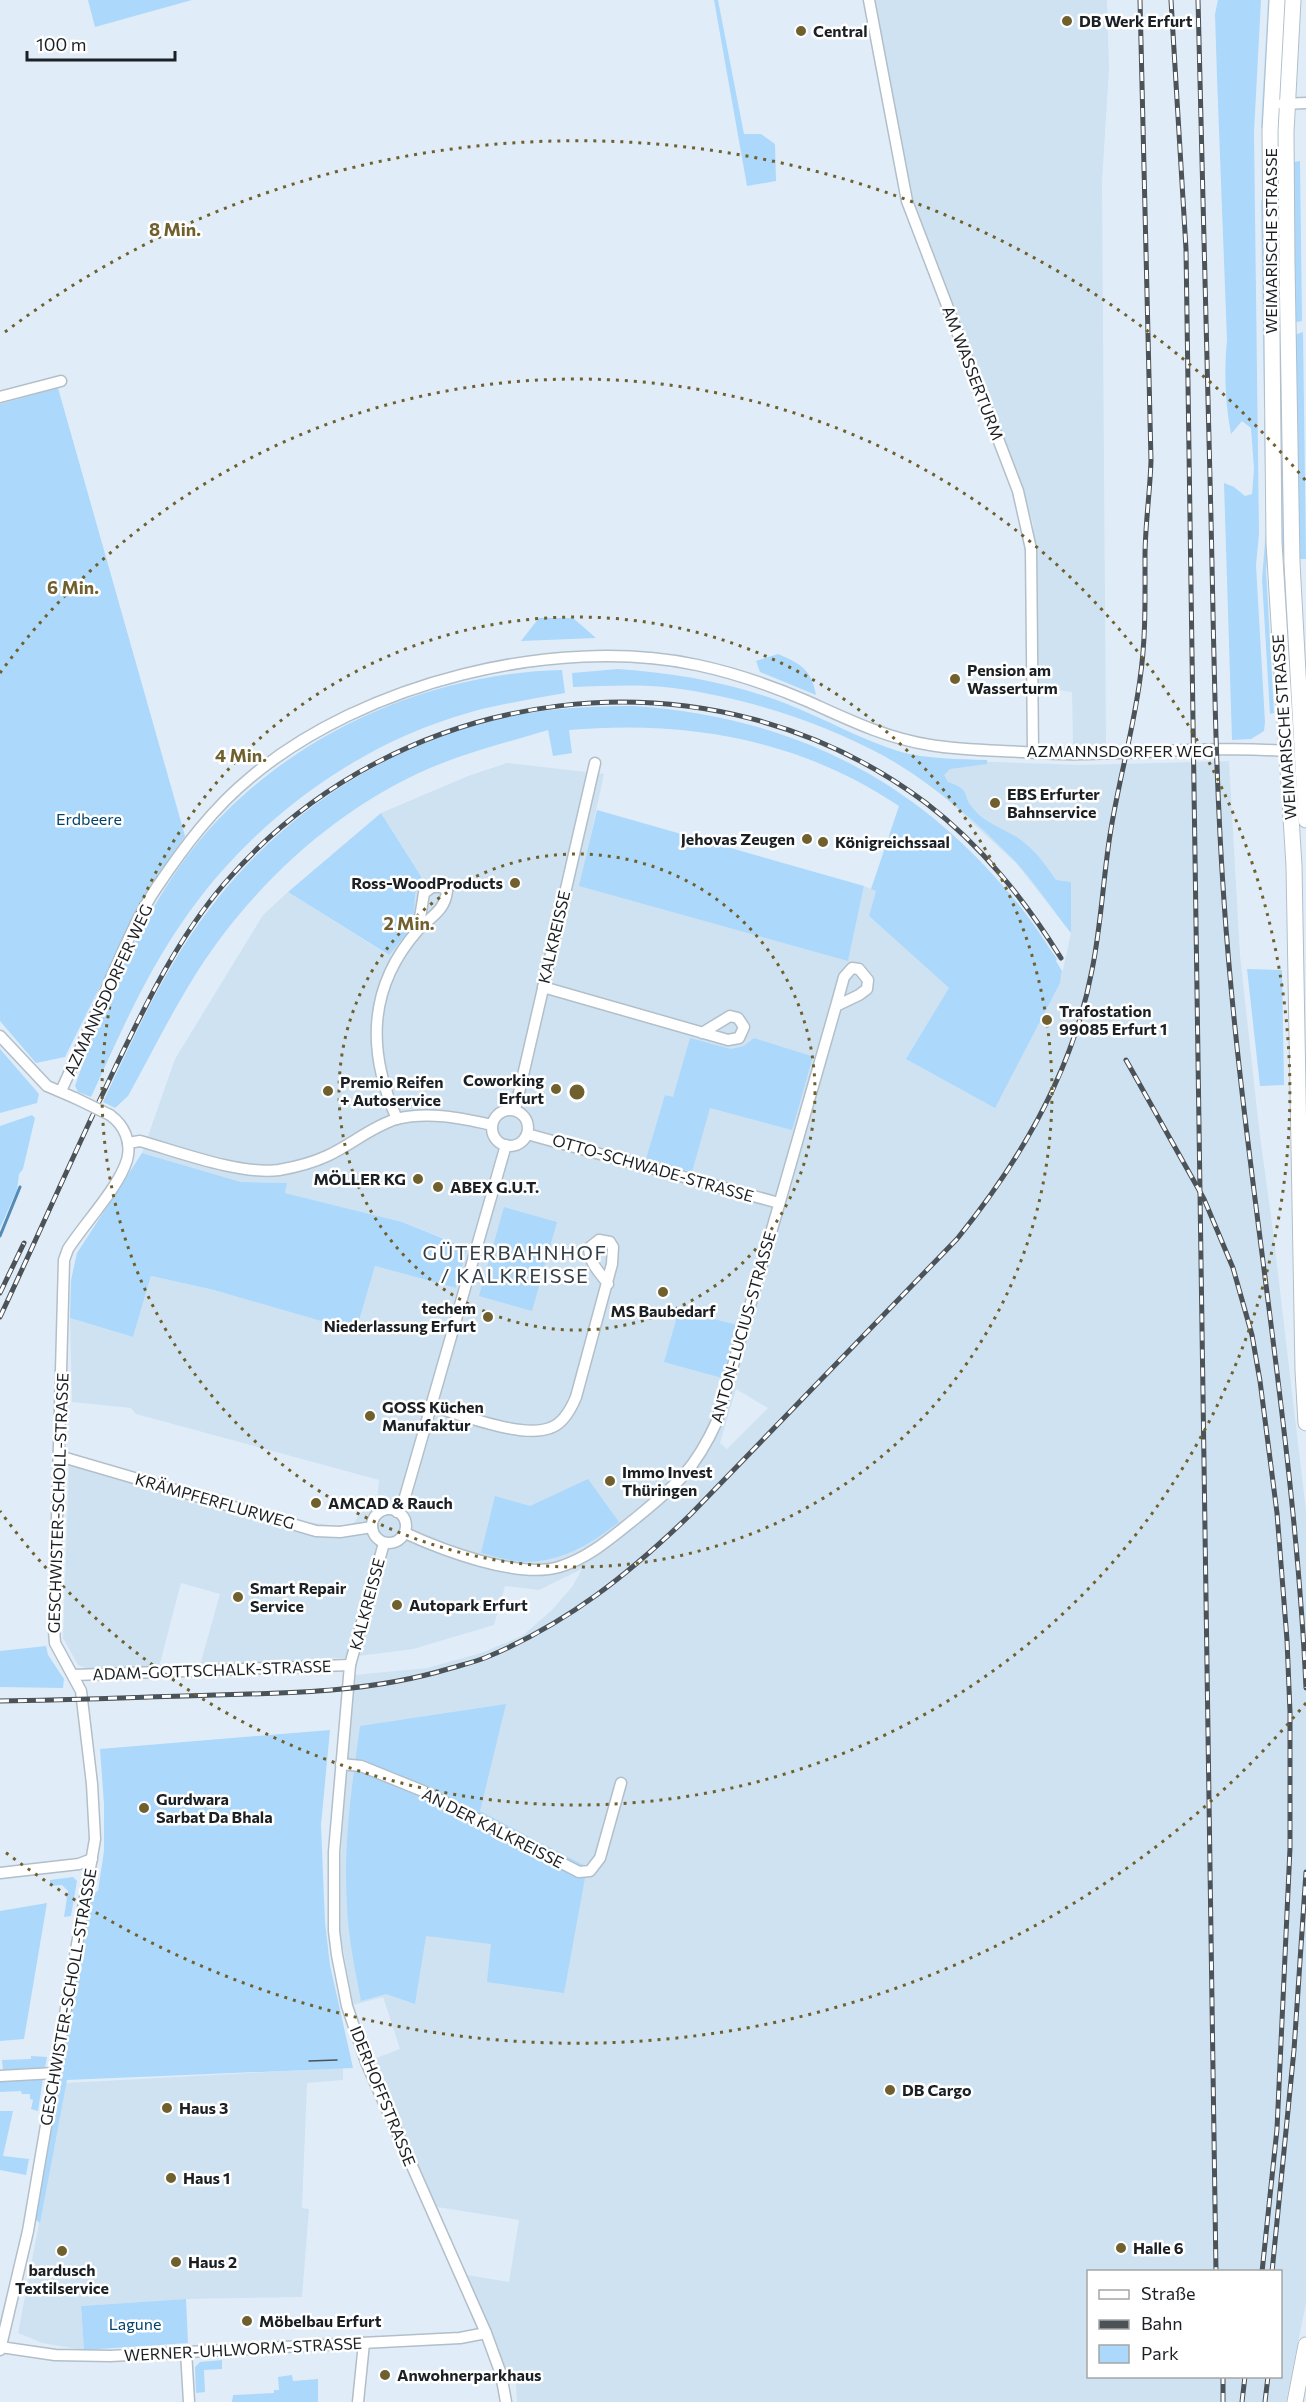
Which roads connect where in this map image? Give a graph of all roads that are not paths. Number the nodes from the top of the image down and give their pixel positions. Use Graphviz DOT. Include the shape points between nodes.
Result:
graph roads {
  1 [pos="869,0"];
  2 [pos="1277,0"];
  3 [pos="1293,0"];
  4 [pos="1306,103"];
  5 [pos="1270,104"];
  6 [pos="1287,104"];
  7 [pos="61,381"];
  8 [pos="0,397"];
  9 [pos="1286,751"];
  10 [pos="1033,752"];
  11 [pos="595,764"];
  12 [pos="1306,820"];
  13 [pos="418,930"];
  14 [pos="543,987"];
  15 [pos="1306,996"];
  16 [pos="836,1006"];
  17 [pos="1306,1014"];
  18 [pos="702,1033"];
  19 [pos="0,1036"];
  20 [pos="61,1091"];
  21 [pos="515,1110"];
  22 [pos="397,1119"];
  23 [pos="492,1125"];
  24 [pos="527,1134"];
  25 [pos="128,1143"];
  26 [pos="506,1145"];
  27 [pos="779,1203"];
  28 [pos="608,1284"];
  29 [pos="432,1406"];
  30 [pos="1306,1423"];
  31 [pos="59,1456"];
  32 [pos="397,1512"];
  33 [pos="372,1527"];
  34 [pos="405,1533"];
  35 [pos="384,1542"];
  36 [pos="350,1665"];
  37 [pos="74,1675"];
  38 [pos="341,1764"];
  39 [pos="621,1783"];
  40 [pos="92,1859"];
  41 [pos="0,1873"];
  42 [pos="55,2073"];
  43 [pos="0,2076"];
  44 [pos="486,2333"];
  45 [pos="364,2343"];
  46 [pos="1306,2345"];
  47 [pos="0,2348"];
  48 [pos="186,2351"];
  49 [pos="189,2402"];
  50 [pos="358,2402"];
  51 [pos="506,2402"];
  52 [pos="1296,2402"];
  1 -- 10 [label="street, AM WASSERTURM" via="908,201 1018,491 1027,526 1031,549"];
  2 -- 5 [label="main road, WEIMARISCHE STRASSE"];
  3 -- 6 [label="main road, WEIMARISCHE STRASSE"];
  4 -- 6 [label="street"];
  5 -- 6 [label="street"];
  5 -- 9 [label="main road, WEIMARISCHE STRASSE" via="1274,543"];
  6 -- 12 [label="main road, WEIMARISCHE STRASSE" via="1292,563"];
  7 -- 8 [label="street"];
  9 -- 10 [label="street, AZMANNSDORFER WEG"];
  9 -- 30 [label="main road, WEIMARISCHE STRASSE" via="1294,866"];
  10 -- 20 [label="street, AZMANNSDORFER WEG" via="914,742 870,730 741,676 648,658 522,663 416,688 348,716 295,745 250,777 208,819 154,891 135,926"];
  11 -- 14 [label="street, KALKREISSE"];
  13 -- 22 [label="street" via="387,980 375,1023 377,1061"];
  14 -- 18 [label="street"];
  14 -- 21 [label="street, KALKREISSE"];
  15 -- 17 [label="main road"];
  16 -- 27 [label="street, ANTON-LUCIUS-STRASSE"];
  19 -- 20 [label="street" via="47,1086"];
  20 -- 25 [label="street, bridge" via="110,1114 122,1125"];
  21 -- 23 [label="street" via="498,1114"];
  21 -- 24 [label="street" via="524,1117"];
  22 -- 23 [label="street" via="439,1115"];
  22 -- 25 [label="street" via="329,1155 276,1170 247,1169 141,1141"];
  23 -- 26 [label="street" via="496,1140"];
  24 -- 26 [label="street" via="516,1145"];
  24 -- 27 [label="street, OTTO-SCHWADE-STRASSE"];
  25 -- 31 [label="street, GESCHWISTER-SCHOLL-STRASSE" via="126,1161 112,1187 64,1260"];
  26 -- 29 [label="street"];
  27 -- 34 [label="street, ANTON-LUCIUS-STRASSE" via="717,1421 690,1469 664,1495 591,1553 558,1567 509,1567 465,1557"];
  28 -- 29 [label="street" via="576,1397 560,1423 536,1431 519,1431"];
  29 -- 32 [label="street"];
  31 -- 33 [label="street, KRÄMPFERFLURWEG" via="316,1531"];
  31 -- 37 [label="street, GESCHWISTER-SCHOLL-STRASSE" via="54,1630 55,1643"];
  32 -- 33 [label="street" via="380,1512"];
  32 -- 34 [label="street" via="405,1522"];
  33 -- 35 [label="street, KALKREISSE" via="375,1537"];
  34 -- 35 [label="street, KALKREISSE" via="394,1543"];
  35 -- 36 [label="street, KALKREISSE"];
  36 -- 37 [label="street, ADAM-GOTTSCHALK-STRASSE"];
  36 -- 38 [label="street, IDERHOFFSTRASSE"];
  37 -- 40 [label="street, GESCHWISTER-SCHOLL-STRASSE" via="81,1691 92,1784"];
  38 -- 39 [label="street, AN DER KALKREISSE" via="361,1766 423,1791 579,1872 590,1871 600,1858"];
  38 -- 44 [label="street, IDERHOFFSTRASSE" via="334,1852 334,1932 347,2006 366,2062"];
  40 -- 41 [label="street"];
  40 -- 42 [label="street, GESCHWISTER-SCHOLL-STRASSE"];
  42 -- 43 [label="street"];
  42 -- 47 [label="street, GESCHWISTER-SCHOLL-STRASSE" via="28,2231"];
  44 -- 45 [label="street, WERNER-UHLWORM-STRASSE"];
  44 -- 51 [label="street, IDERHOFFSTRASSE"];
  45 -- 48 [label="street, WERNER-UHLWORM-STRASSE"];
  45 -- 50 [label="street"];
  46 -- 52 [label="main road"];
  47 -- 48 [label="street, WERNER-UHLWORM-STRASSE" via="110,2356"];
  48 -- 49 [label="street"];
}
